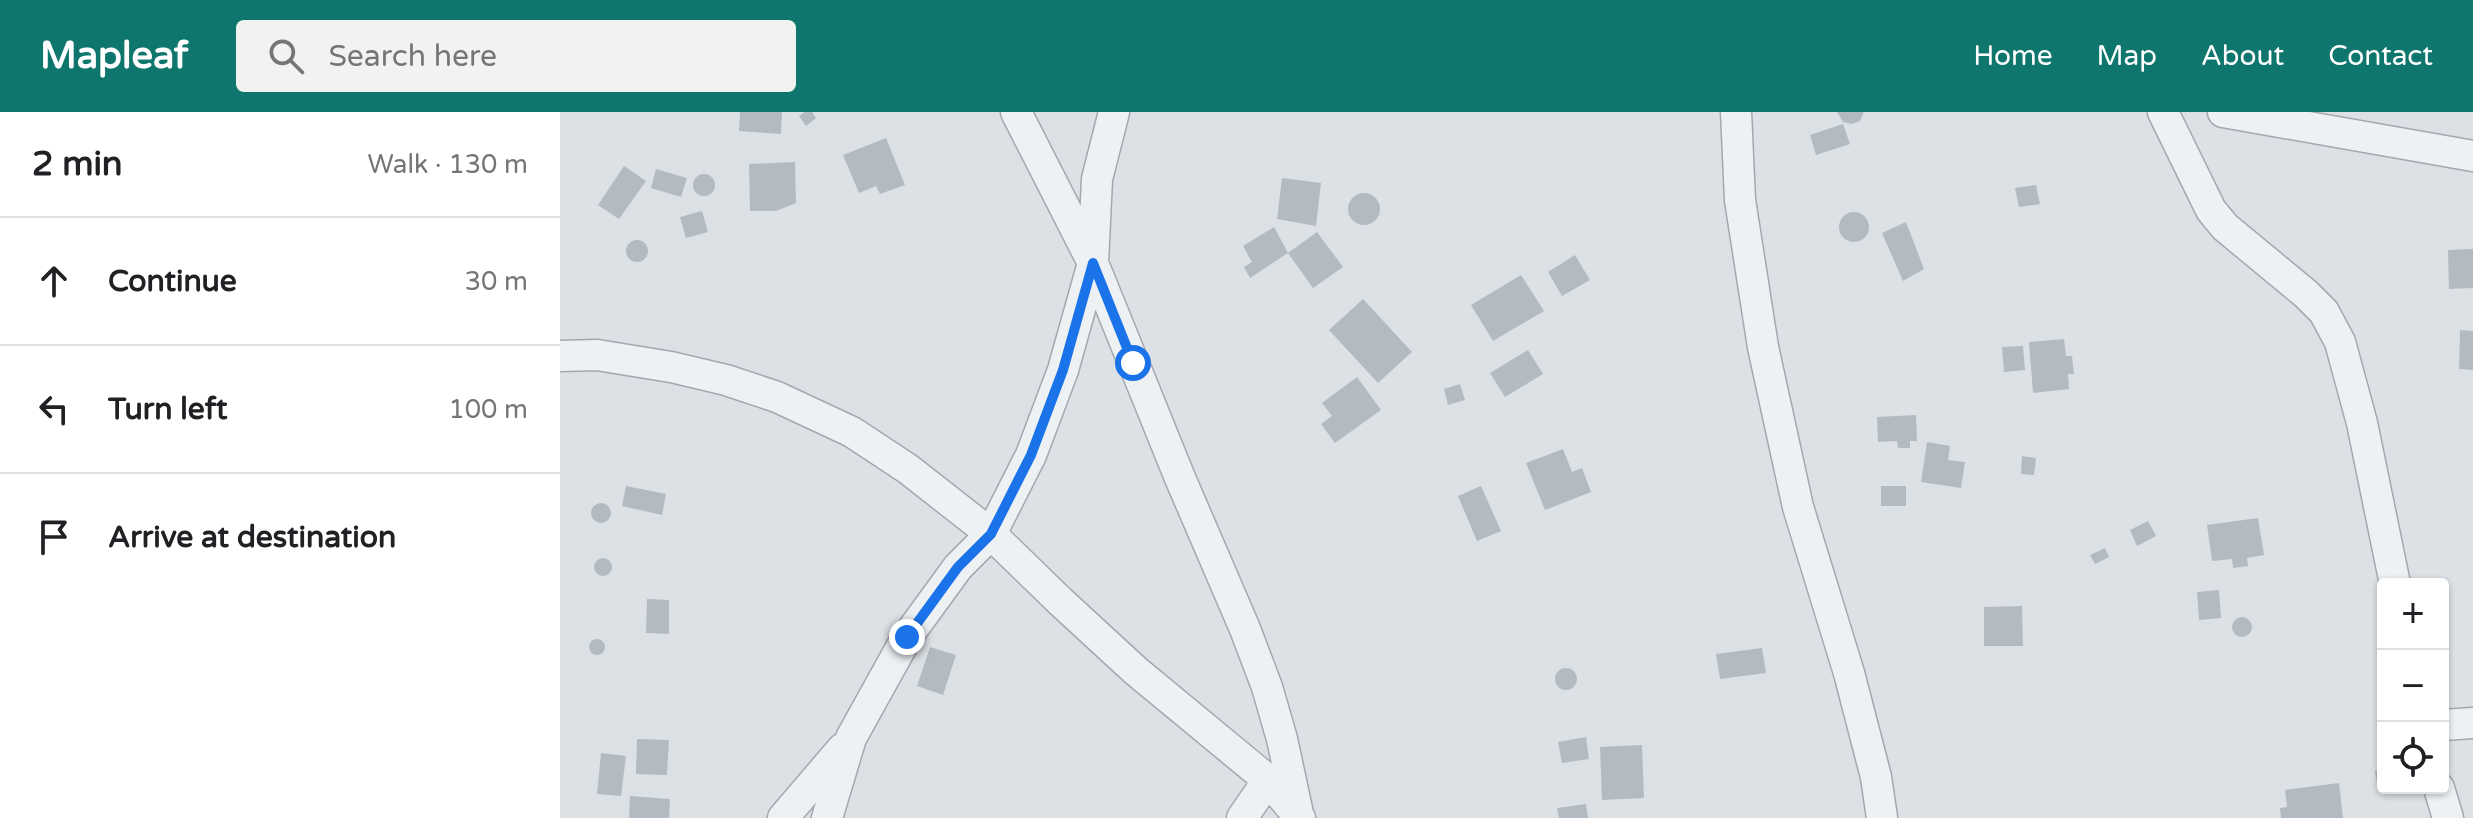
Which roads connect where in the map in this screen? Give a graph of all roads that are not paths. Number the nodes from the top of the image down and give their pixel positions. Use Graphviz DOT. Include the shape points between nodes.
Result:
graph roads {
  1 [pos="1016,112"];
  2 [pos="1114,112"];
  3 [pos="1736,112"];
  4 [pos="2163,112"];
  5 [pos="2223,112"];
  6 [pos="2473,156"];
  7 [pos="1093,263"];
  8 [pos="560,356"];
  9 [pos="991,534"];
  10 [pos="2394,578"];
  11 [pos="2473,723"];
  12 [pos="2449,725"];
  13 [pos="851,738"];
  14 [pos="1268,780"];
  15 [pos="2441,794"];
  16 [pos="1299,816"];
  17 [pos="783,818"];
  18 [pos="827,818"];
  19 [pos="1242,818"];
  20 [pos="1882,818"];
  21 [pos="2448,818"];
  1 -- 7 [label="street"];
  2 -- 7 [label="street" via="1097,179"];
  3 -- 20 [label="street" via="1740,200 1763,347 1798,507 1849,673"];
  4 -- 10 [label="street" via="2211,210 2324,312 2340,342"];
  5 -- 6 [label="street"];
  7 -- 9 [label="street" via="1058,384 1031,455"];
  7 -- 16 [label="street" via="1267,687"];
  8 -- 9 [label="street" via="597,355 671,367 777,397 852,432"];
  9 -- 13 [label="street" via="958,567 907,637"];
  9 -- 14 [label="street" via="1136,671"];
  11 -- 12 [label="street"];
  13 -- 17 [label="street"];
  13 -- 18 [label="street"];
  14 -- 16 [label="street"];
  14 -- 19 [label="street"];
  15 -- 21 [label="street"];
}
